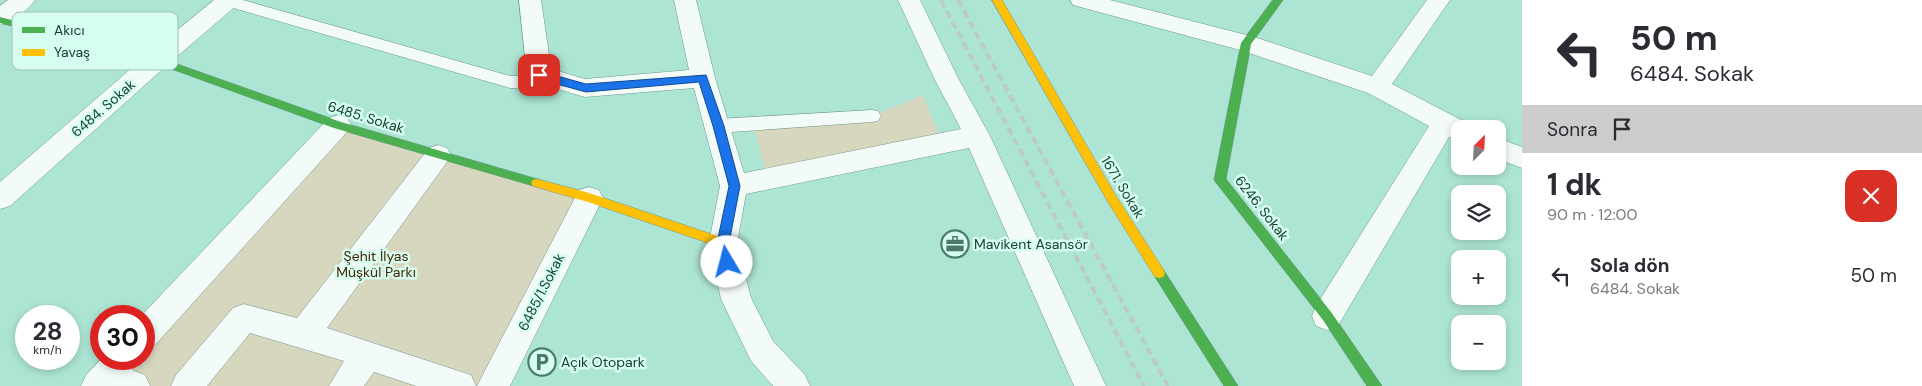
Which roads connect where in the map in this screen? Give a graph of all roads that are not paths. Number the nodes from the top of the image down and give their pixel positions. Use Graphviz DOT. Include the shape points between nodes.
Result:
graph roads {
  1 [pos="24,0"];
  2 [pos="229,0"];
  3 [pos="530,0"];
  4 [pos="685,0"];
  5 [pos="910,0"];
  6 [pos="997,0"];
  7 [pos="1081,0"];
  8 [pos="1278,0"];
  9 [pos="1439,0"];
  10 [pos="1135,6"];
  11 [pos="0,19"];
  12 [pos="178,42"];
  13 [pos="1246,43"];
  14 [pos="178,68"];
  15 [pos="146,70"];
  16 [pos="539,75"];
  17 [pos="703,78"];
  18 [pos="1376,87"];
  19 [pos="872,116"];
  20 [pos="338,125"];
  21 [pos="718,126"];
  22 [pos="1451,127"];
  23 [pos="1451,130"];
  24 [pos="977,136"];
  25 [pos="1506,151"];
  26 [pos="438,154"];
  27 [pos="1522,158"];
  28 [pos="734,186"];
  29 [pos="0,198"];
  30 [pos="589,198"];
  31 [pos="723,243"];
  32 [pos="1327,316"];
  33 [pos="155,323"];
  34 [pos="304,334"];
  35 [pos="368,355"];
  36 [pos="187,386"];
  37 [pos="345,386"];
  38 [pos="460,386"];
  39 [pos="493,386"];
  40 [pos="794,386"];
  41 [pos="1090,386"];
  42 [pos="1231,386"];
  43 [pos="1375,386"];
  1 -- 11 [label="street"];
  2 -- 12 [label="street, 6484. Sokak"];
  2 -- 16 [label="lane" via="510,82 525,82"];
  3 -- 16 [label="street"];
  4 -- 17 [label="street"];
  5 -- 24 [label="street"];
  6 -- 42 [label="street, 1671. Sokak" via="1112,199"];
  7 -- 10 [label="street"];
  8 -- 13 [label="street, 6246. Sokak"];
  9 -- 18 [label="street"];
  10 -- 13 [label="street"];
  13 -- 18 [label="street"];
  13 -- 32 [label="street, 6246. Sokak" via="1220,180"];
  14 -- 20 [label="street, 6485. Sokak"];
  15 -- 29 [label="street, 6484. Sokak"];
  16 -- 17 [label="street" via="586,88"];
  17 -- 21 [label="street"];
  18 -- 22 [label="street"];
  19 -- 21 [label="lane"];
  20 -- 26 [label="street, 6485. Sokak"];
  20 -- 33 [label="street"];
  21 -- 28 [label="street"];
  23 -- 32 [label="street"];
  24 -- 28 [label="street"];
  24 -- 41 [label="street"];
  25 -- 27 [label="street"];
  26 -- 30 [label="street, 6485. Sokak"];
  26 -- 34 [label="street"];
  28 -- 31 [label="street"];
  30 -- 31 [label="street, 6485. Sokak"];
  30 -- 39 [label="street, 6485/1.Sokak"];
  31 -- 40 [label="street" via="736,299 762,351"];
  32 -- 43 [label="street, 6246. Sokak"];
  34 -- 35 [label="street"];
  34 -- 36 [label="street" via="244,318"];
  35 -- 37 [label="street"];
  35 -- 38 [label="street"];
}
